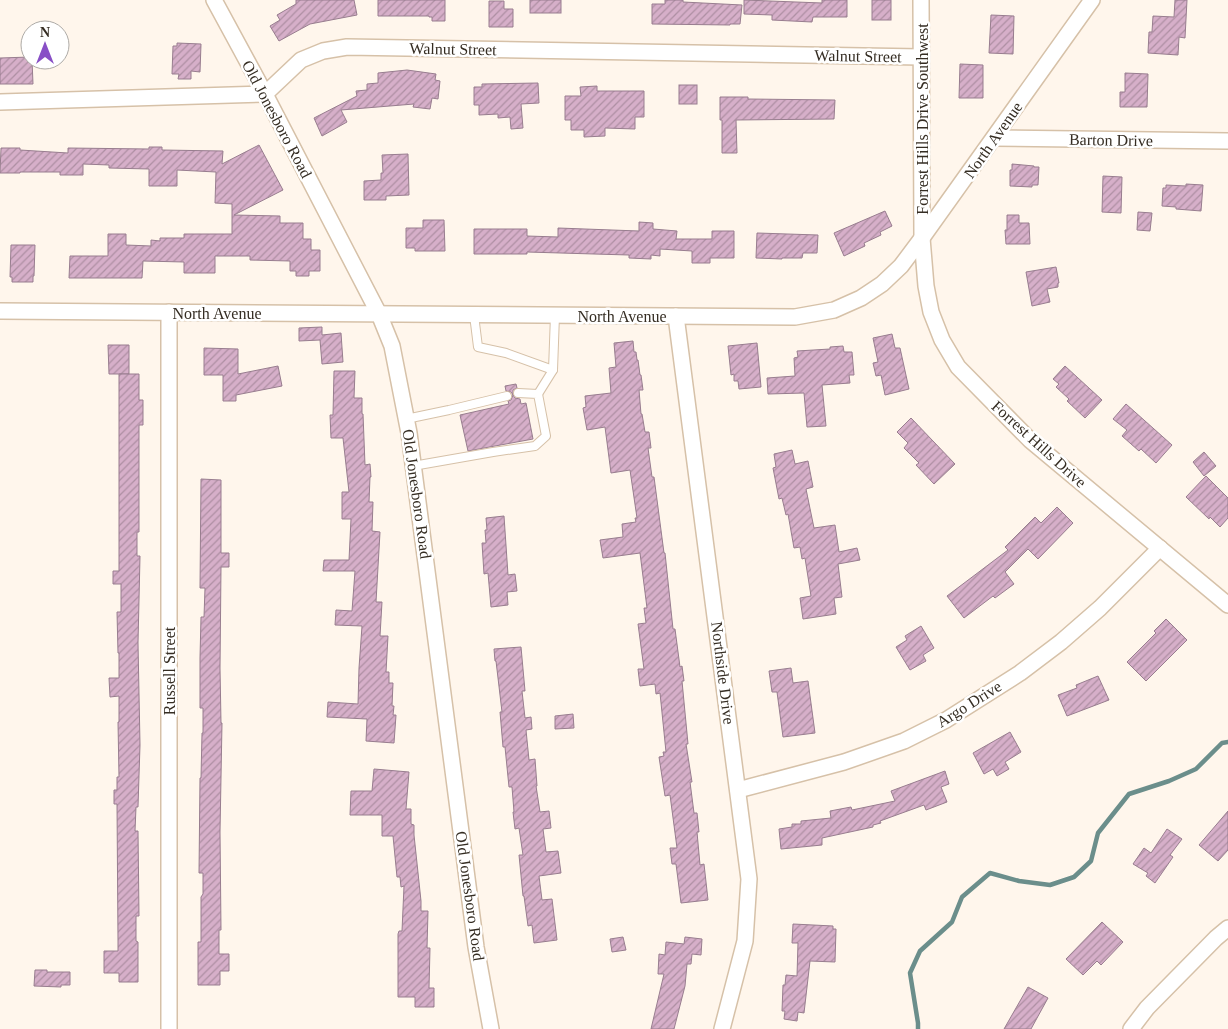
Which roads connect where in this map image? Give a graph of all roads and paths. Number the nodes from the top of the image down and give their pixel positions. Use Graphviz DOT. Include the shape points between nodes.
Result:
graph roads {
  1 [pos="214,0"];
  2 [pos="922,0"];
  3 [pos="1092,0"];
  4 [pos="921,57"];
  5 [pos="265,94"];
  6 [pos="0,102"];
  7 [pos="994,138"];
  8 [pos="1228,141"];
  9 [pos="922,238"];
  10 [pos="0,311"];
  11 [pos="169,312"];
  12 [pos="379,314"];
  13 [pos="474,315"];
  14 [pos="555,315"];
  15 [pos="676,316"];
  16 [pos="553,370"];
  17 [pos="518,392"];
  18 [pos="538,394"];
  19 [pos="507,396"];
  20 [pos="406,419"];
  21 [pos="413,466"];
  22 [pos="1160,548"];
  23 [pos="1228,605"];
  24 [pos="738,790"];
  25 [pos="1228,928"];
  26 [pos="169,1029"];
  27 [pos="491,1029"];
  28 [pos="722,1029"];
  29 [pos="1131,1029"];
  1 -- 5 [label="street, Old Jonesboro Road"];
  2 -- 4 [label="street, Forrest Hills Drive Southwest"];
  3 -- 7 [label="street, North Avenue"];
  4 -- 5 [label="street, Walnut Street" via="347,47 323,51 301,60"];
  4 -- 9 [label="street, Forrest Hills Drive Southwest"];
  5 -- 6 [label="street"];
  5 -- 12 [label="street, Old Jonesboro Road"];
  7 -- 8 [label="street, Barton Drive"];
  7 -- 9 [label="street, North Avenue"];
  9 -- 15 [label="street, North Avenue" via="902,266 882,284 834,310 795,317"];
  9 -- 22 [label="street, Forrest Hills Drive" via="931,312 958,367 1030,440"];
  10 -- 11 [label="street, North Avenue"];
  11 -- 12 [label="street, North Avenue"];
  11 -- 26 [label="street, Russell Street"];
  12 -- 13 [label="street, North Avenue"];
  12 -- 20 [label="street, Old Jonesboro Road" via="392,346"];
  13 -- 14 [label="street, North Avenue"];
  13 -- 16 [label="lane" via="478,347"];
  14 -- 15 [label="street, North Avenue"];
  14 -- 16 [label="lane"];
  15 -- 24 [label="street, Northside Drive"];
  16 -- 18 [label="lane"];
  17 -- 18 [label="lane"];
  18 -- 21 [label="lane" via="546,436 534,446"];
  19 -- 20 [label="lane"];
  20 -- 21 [label="street, Old Jonesboro Road"];
  21 -- 27 [label="street, Old Jonesboro Road" via="475,937"];
  22 -- 23 [label="street, Forrest Hills Drive"];
  22 -- 24 [label="street, Argo Drive" via="1061,642 1020,673 946,720 904,741 844,762"];
  24 -- 28 [label="street, Northside Drive" via="749,879 746,941"];
  25 -- 29 [label="street" via="1147,1008"];
}
